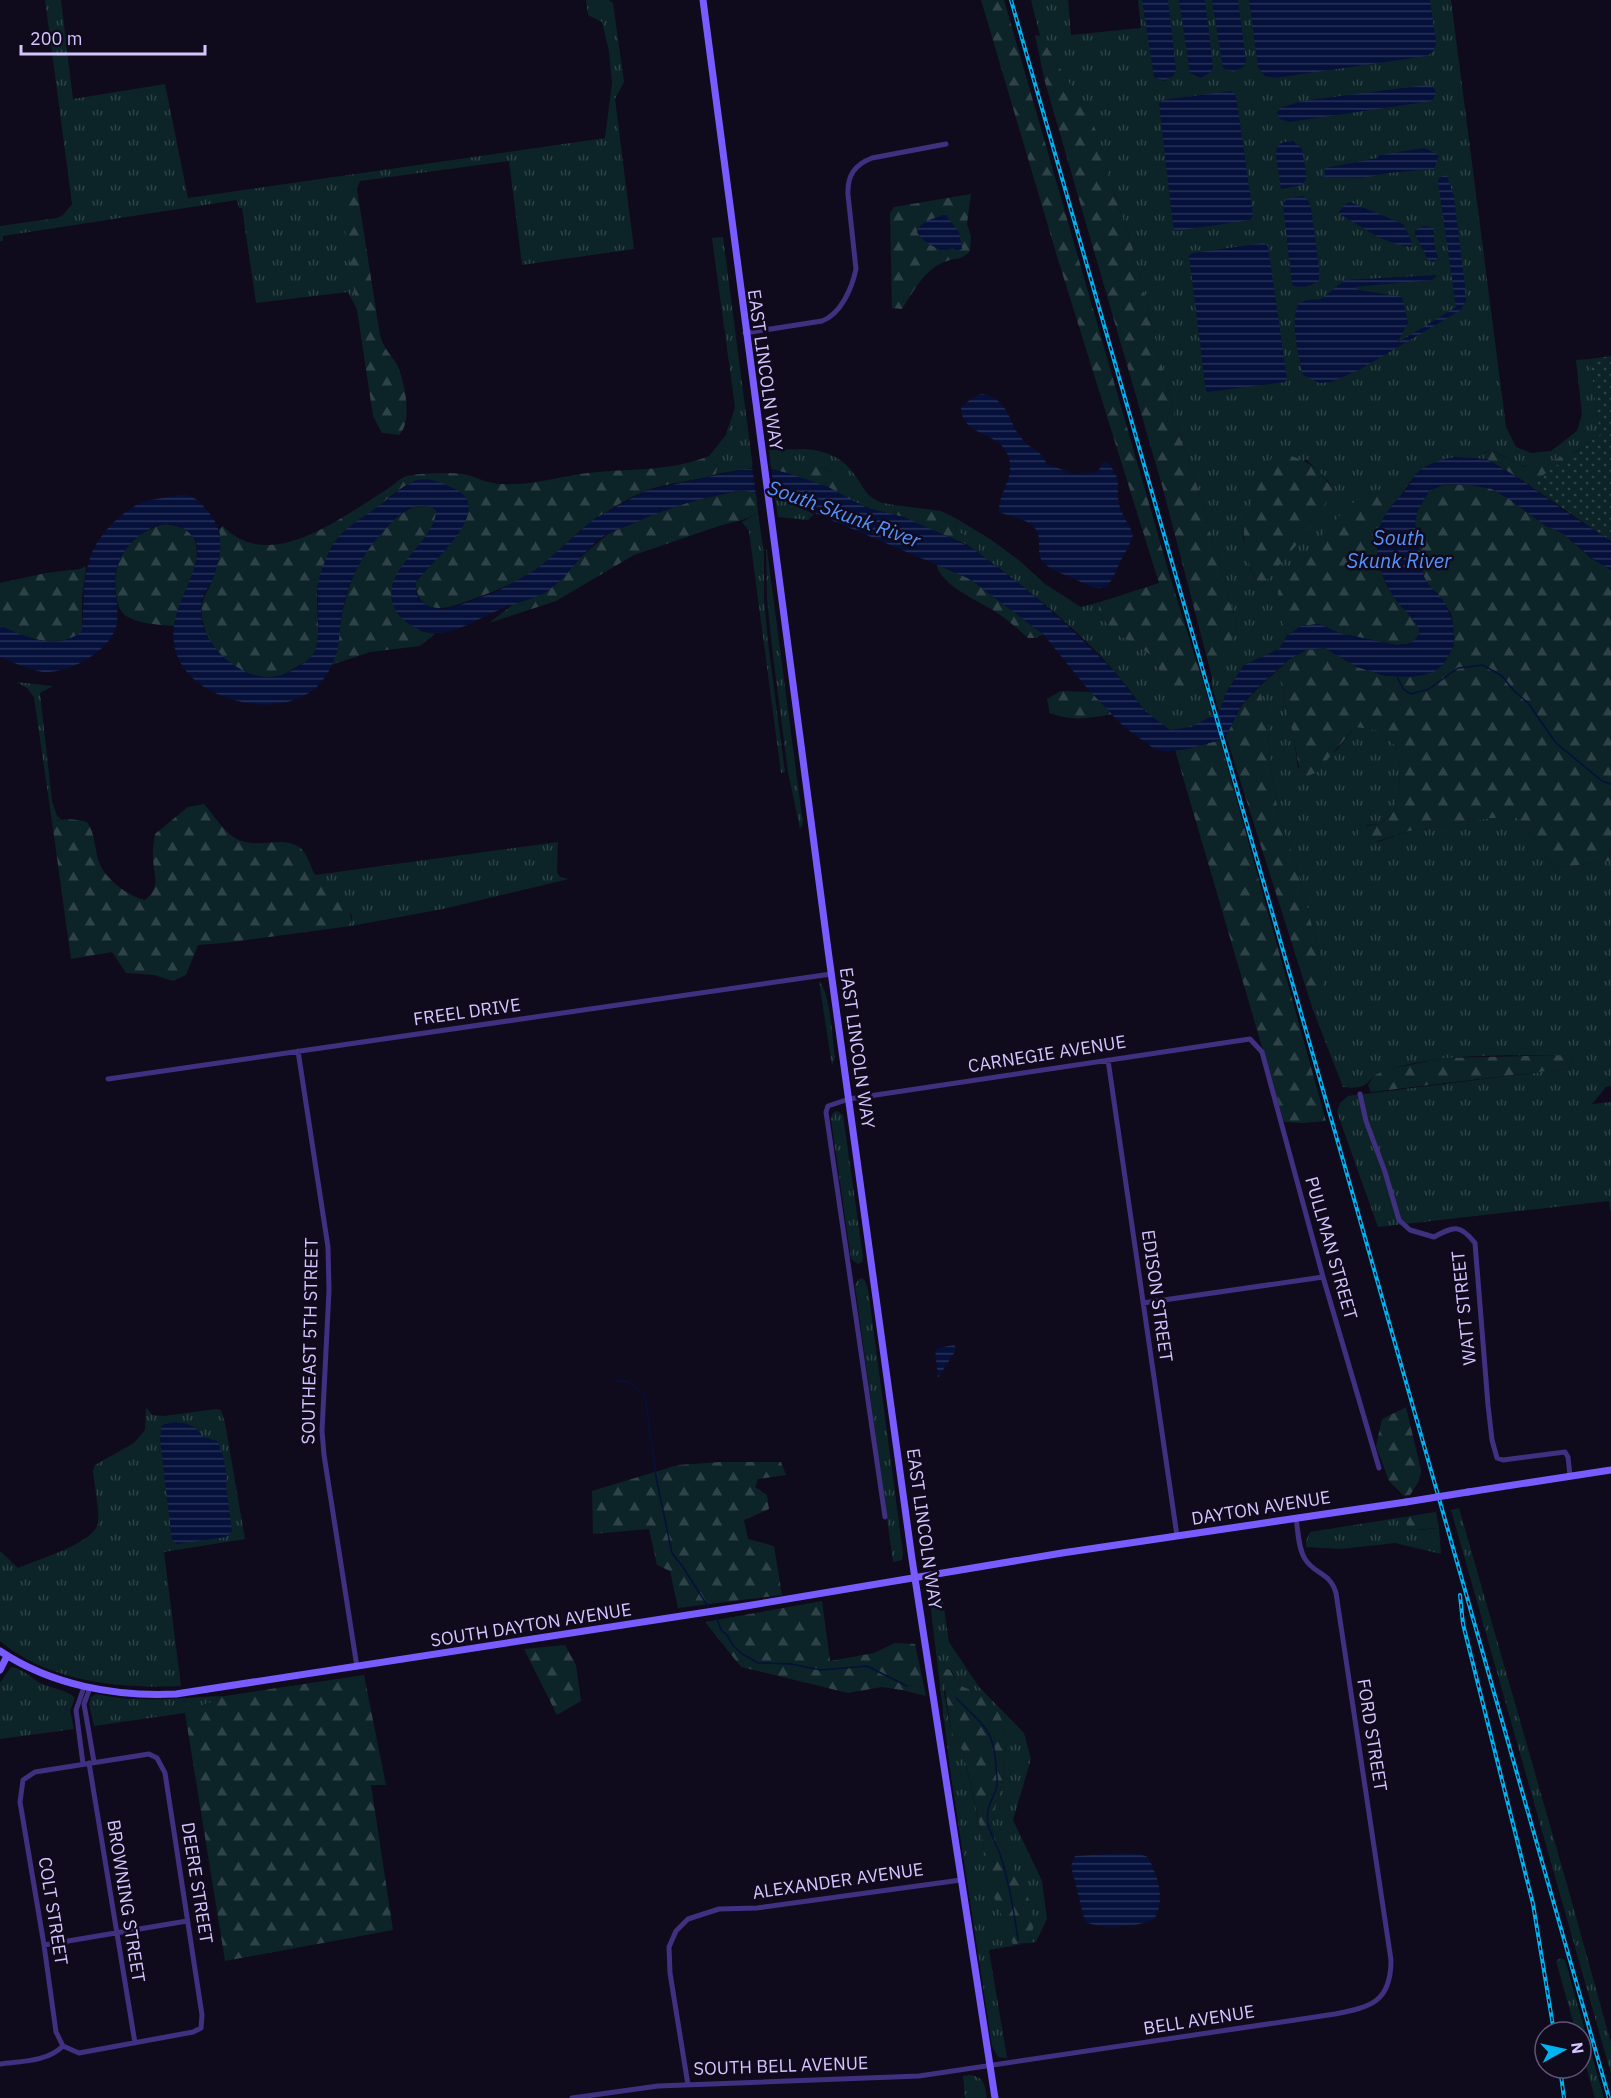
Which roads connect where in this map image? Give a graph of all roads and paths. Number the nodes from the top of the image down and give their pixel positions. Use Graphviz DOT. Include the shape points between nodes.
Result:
graph roads {
  1 [pos="703,0"];
  2 [pos="946,144"];
  3 [pos="745,333"];
  4 [pos="831,974"];
  5 [pos="1250,1038"];
  6 [pos="298,1051"];
  7 [pos="1108,1060"];
  8 [pos="108,1079"];
  9 [pos="1360,1094"];
  10 [pos="849,1099"];
  11 [pos="1323,1277"];
  12 [pos="1143,1302"];
  13 [pos="1379,1468"];
  14 [pos="1611,1470"];
  15 [pos="1570,1476"];
  16 [pos="885,1517"];
  17 [pos="1296,1518"];
  18 [pos="1177,1536"];
  19 [pos="915,1579"];
  20 [pos="0,1651"];
  21 [pos="7,1656"];
  22 [pos="357,1667"];
  23 [pos="0,1670"];
  24 [pos="87,1687"];
  25 [pos="88,1763"];
  26 [pos="961,1880"];
  27 [pos="187,1921"];
  28 [pos="117,1933"];
  29 [pos="44,1945"];
  30 [pos="1391,1971"];
  31 [pos="135,2043"];
  32 [pos="63,2046"];
  33 [pos="0,2064"];
  34 [pos="990,2067"];
  35 [pos="688,2085"];
  36 [pos="572,2098"];
  37 [pos="995,2098"];
  1 -- 3 [label="main road, EAST LINCOLN WAY"];
  2 -- 3 [label="street" via="872,158 850,174 847,184 856,269 849,290 831,318"];
  3 -- 4 [label="main road, EAST LINCOLN WAY"];
  4 -- 6 [label="street, FREEL DRIVE"];
  4 -- 10 [label="main road, EAST LINCOLN WAY"];
  5 -- 7 [label="street, CARNEGIE AVENUE"];
  5 -- 11 [label="street, PULLMAN STREET" via="1262,1052"];
  6 -- 8 [label="street, FREEL DRIVE"];
  6 -- 22 [label="street, SOUTHEAST 5TH STREET" via="328,1247 324,1455"];
  7 -- 10 [label="street, CARNEGIE AVENUE"];
  7 -- 12 [label="street, EDISON STREET"];
  9 -- 15 [label="street, WATT STREET" via="1399,1220 1410,1230 1434,1237 1458,1228 1475,1243 1488,1405 1497,1458 1564,1452"];
  10 -- 16 [label="street" via="828,1106 826,1112"];
  10 -- 19 [label="main road, EAST LINCOLN WAY"];
  11 -- 12 [label="street"];
  11 -- 13 [label="street, PULLMAN STREET"];
  12 -- 18 [label="street, EDISON STREET"];
  14 -- 15 [label="main road, DAYTON AVENUE"];
  15 -- 17 [label="main road, DAYTON AVENUE, bridge"];
  17 -- 18 [label="main road, DAYTON AVENUE"];
  17 -- 30 [label="street, FORD STREET" via="1305,1559 1330,1580 1336,1593"];
  18 -- 19 [label="main road, DAYTON AVENUE"];
  19 -- 22 [label="main road, SOUTH DAYTON AVENUE"];
  19 -- 26 [label="main road, EAST LINCOLN WAY"];
  20 -- 21 [label="main road"];
  21 -- 23 [label="main road"];
  21 -- 24 [label="main road" via="45,1674"];
  22 -- 24 [label="main road, SOUTH DAYTON AVENUE" via="151,1695"];
  24 -- 25 [label="street, BROWNING STREET" via="84,1704"];
  24 -- 25 [label="street, BROWNING STREET" via="76,1710"];
  25 -- 27 [label="street, DEERE STREET" via="149,1754 157,1758 165,1773"];
  25 -- 28 [label="street, BROWNING STREET"];
  25 -- 29 [label="street, COLT STREET" via="35,1772 23,1780 20,1802"];
  26 -- 34 [label="main road, EAST LINCOLN WAY"];
  26 -- 35 [label="street, ALEXANDER AVENUE" via="757,1908 719,1909 688,1919 669,1947"];
  27 -- 28 [label="street"];
  27 -- 31 [label="street, DEERE STREET" via="201,2028"];
  28 -- 29 [label="street"];
  28 -- 31 [label="street, BROWNING STREET"];
  29 -- 32 [label="street, COLT STREET" via="56,2032"];
  30 -- 34 [label="street, BELL AVENUE" via="1383,1995 1359,2009"];
  31 -- 32 [label="street" via="79,2053"];
  32 -- 33 [label="street" via="45,2057"];
  34 -- 35 [label="street, SOUTH BELL AVENUE" via="919,2076"];
  34 -- 37 [label="main road, EAST LINCOLN WAY"];
  35 -- 36 [label="street, SOUTH BELL AVENUE"];
}
